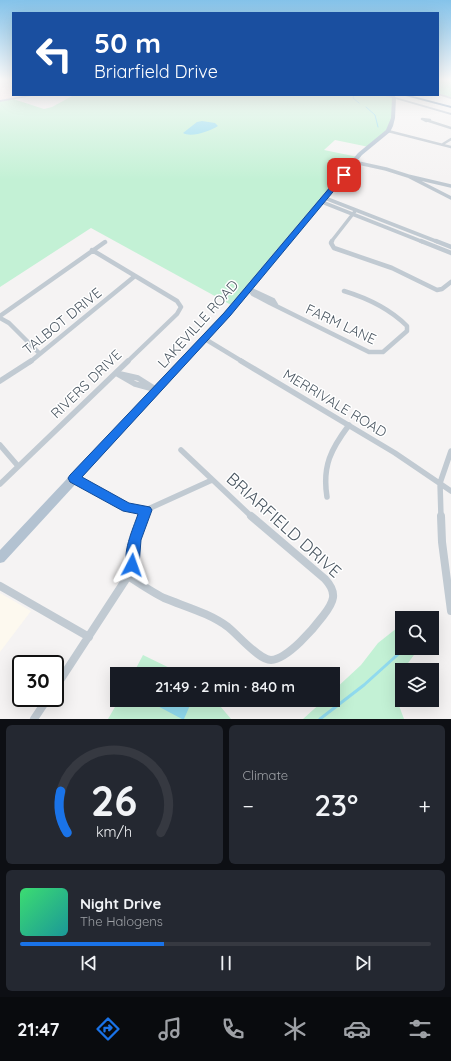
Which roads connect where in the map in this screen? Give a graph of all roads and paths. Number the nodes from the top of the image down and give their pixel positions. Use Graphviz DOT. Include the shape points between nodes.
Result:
graph roads {
  1 [pos="394,113"];
  2 [pos="429,121"];
  3 [pos="451,128"];
  4 [pos="388,131"];
  5 [pos="451,139"];
  6 [pos="443,144"];
  7 [pos="451,147"];
  8 [pos="354,162"];
  9 [pos="408,176"];
  10 [pos="451,186"];
  11 [pos="451,198"];
  12 [pos="323,200"];
  13 [pos="356,210"];
  14 [pos="352,214"];
  15 [pos="105,242"];
  16 [pos="451,247"];
  17 [pos="92,250"];
  18 [pos="451,253"];
  19 [pos="135,276"];
  20 [pos="451,282"];
  21 [pos="249,289"];
  22 [pos="344,291"];
  23 [pos="0,317"];
  24 [pos="205,338"];
  25 [pos="40,353"];
  26 [pos="116,373"];
  27 [pos="0,381"];
  28 [pos="157,390"];
  29 [pos="349,425"];
  30 [pos="0,444"];
  31 [pos="181,450"];
  32 [pos="451,451"];
  33 [pos="18,466"];
  34 [pos="74,478"];
  35 [pos="212,480"];
  36 [pos="440,483"];
  37 [pos="0,484"];
  38 [pos="451,491"];
  39 [pos="327,497"];
  40 [pos="146,510"];
  41 [pos="0,558"];
  42 [pos="128,576"];
  43 [pos="0,586"];
  44 [pos="451,611"];
  45 [pos="89,637"];
  46 [pos="64,674"];
  47 [pos="42,707"];
  48 [pos="34,719"];
  1 -- 4 [label="main road"];
  2 -- 3 [label="street"];
  4 -- 6 [label="street"];
  4 -- 8 [label="main road, LAKEVILLE ROAD"];
  5 -- 6 [label="street"];
  6 -- 7 [label="street"];
  8 -- 9 [label="street"];
  8 -- 12 [label="main road, LAKEVILLE ROAD"];
  9 -- 10 [label="street"];
  9 -- 11 [label="street"];
  12 -- 13 [label="street"];
  12 -- 14 [label="street"];
  12 -- 21 [label="main road, LAKEVILLE ROAD"];
  13 -- 14 [label="street"];
  13 -- 16 [label="street"];
  14 -- 18 [label="street"];
  14 -- 20 [label="street" via="332,240 332,246 392,268 439,290"];
  15 -- 17 [label="street"];
  17 -- 19 [label="street"];
  17 -- 23 [label="street"];
  19 -- 25 [label="street, TALBOT DRIVE"];
  19 -- 26 [label="street, RIVERS DRIVE" via="177,301 181,307"];
  21 -- 22 [label="street, FARM LANE" via="369,352 383,352 407,331 407,326 400,318 368,300"];
  21 -- 24 [label="main road, LAKEVILLE ROAD"];
  23 -- 25 [label="street"];
  24 -- 28 [label="main road, LAKEVILLE ROAD"];
  24 -- 29 [label="street, MERRIVALE ROAD"];
  25 -- 27 [label="street, TALBOT DRIVE"];
  26 -- 28 [label="street" via="120,377"];
  26 -- 33 [label="street, RIVERS DRIVE"];
  28 -- 34 [label="main road, LAKEVILLE ROAD"];
  29 -- 36 [label="street, MERRIVALE ROAD"];
  29 -- 39 [label="street" via="333,446 328,458 324,476"];
  30 -- 33 [label="street"];
  31 -- 35 [label="street, BRIARFIELD DRIVE"];
  32 -- 36 [label="street"];
  33 -- 37 [label="street, RIVERS DRIVE"];
  34 -- 40 [label="street" via="127,508"];
  34 -- 41 [label="main road, LAKEVILLE ROAD"];
  35 -- 40 [label="street, BRIARFIELD DRIVE"];
  35 -- 42 [label="street, BRIARFIELD DRIVE" via="332,587 332,603 312,629 282,656 274,660 266,659 222,622 166,598"];
  36 -- 38 [label="street, MERRIVALE ROAD"];
  36 -- 44 [label="street" via="442,542"];
  40 -- 42 [label="street" via="135,540"];
  42 -- 45 [label="street"];
  43 -- 45 [label="street"];
  45 -- 46 [label="street"];
  47 -- 48 [label="street"];
}
